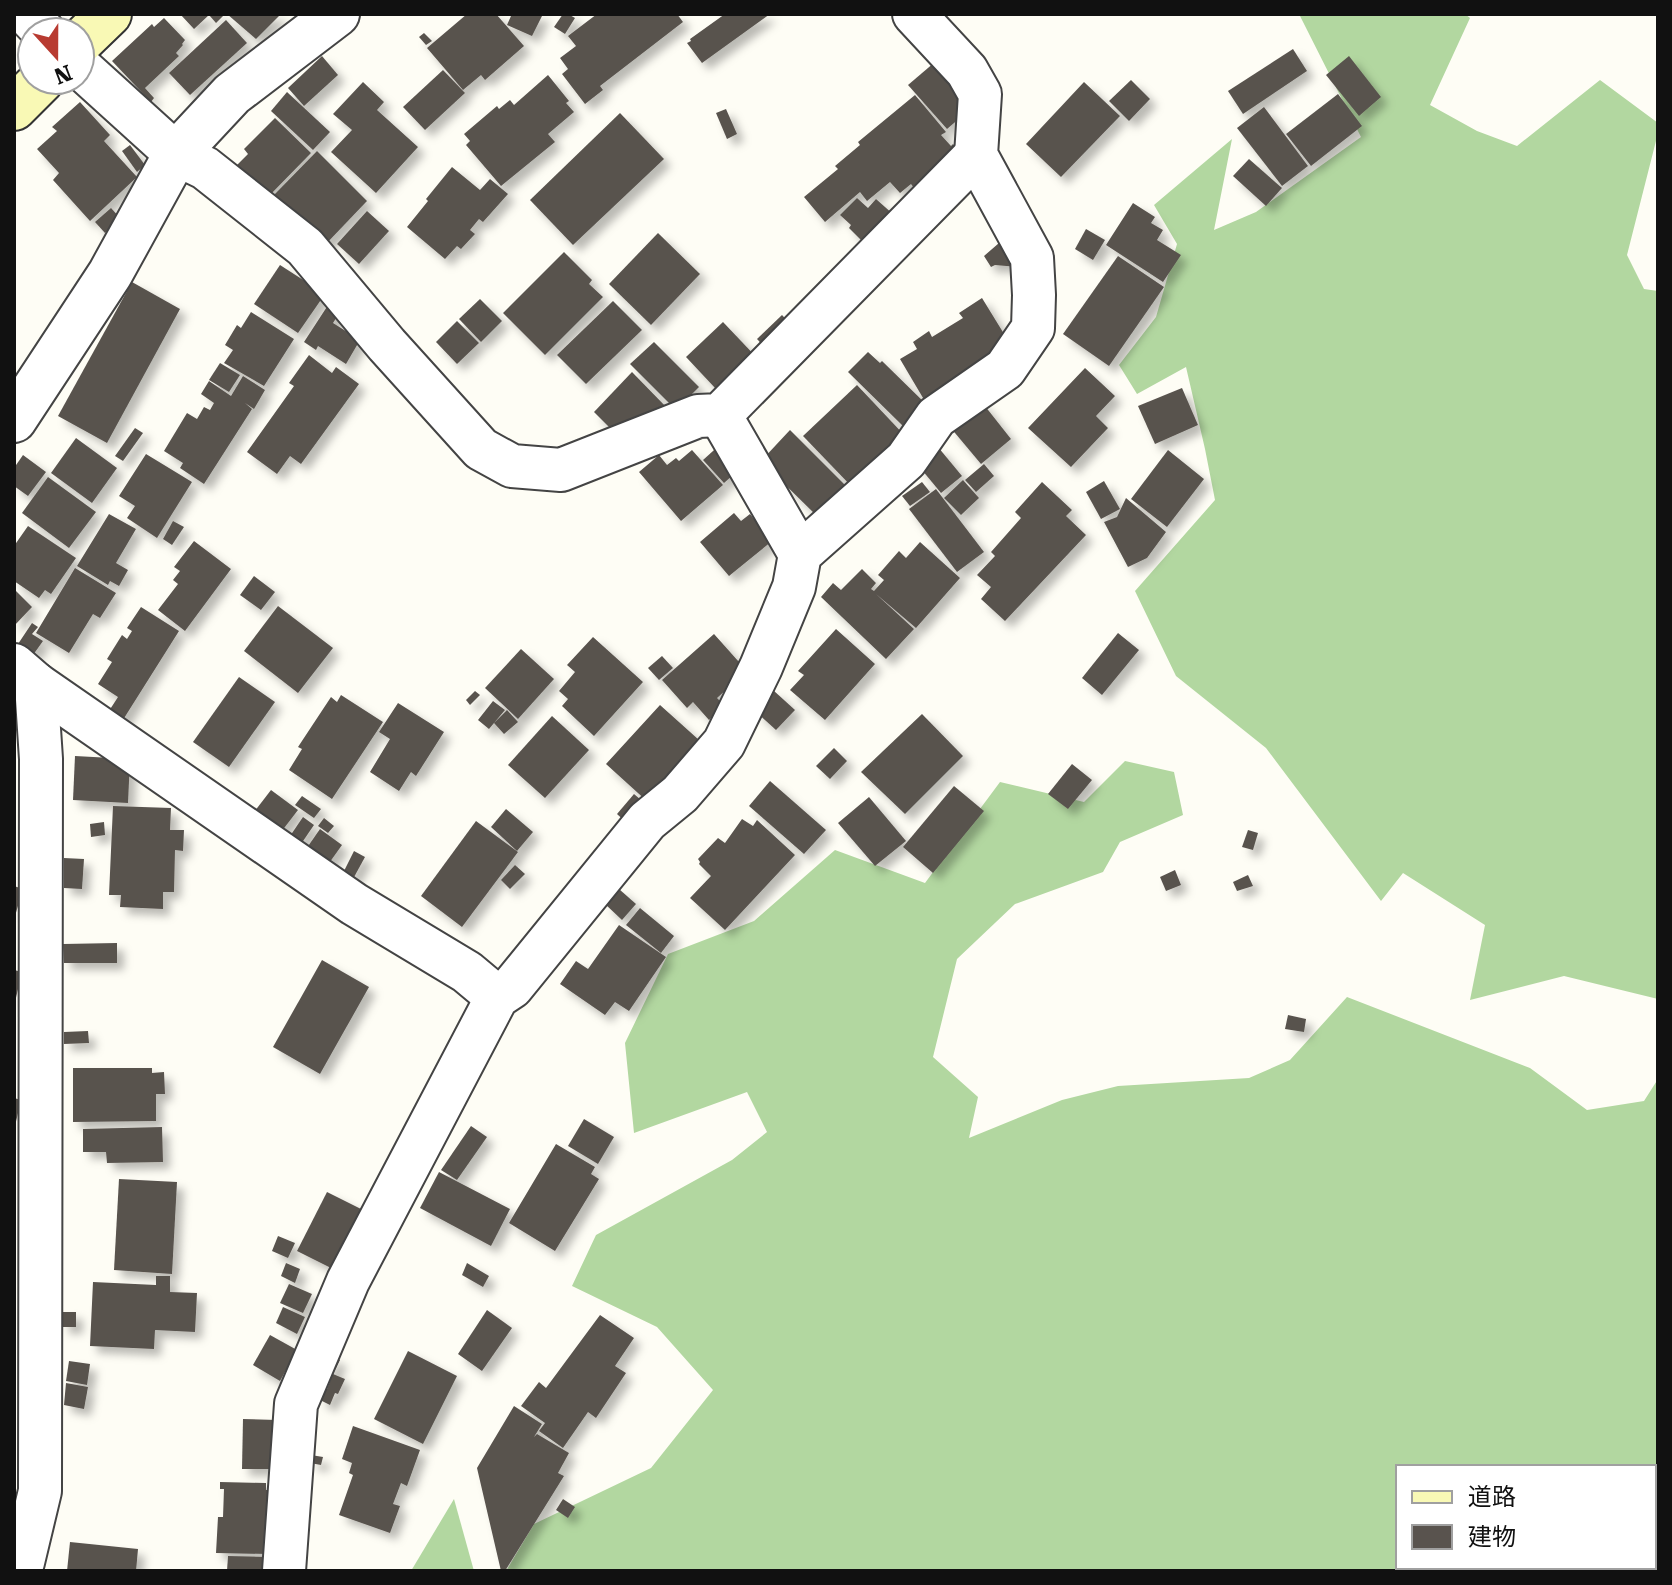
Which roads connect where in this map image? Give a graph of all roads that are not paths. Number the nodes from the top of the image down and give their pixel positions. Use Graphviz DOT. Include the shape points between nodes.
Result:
graph roads {
  1 [pos="337,14"];
  2 [pos="914,14"];
  3 [pos="96,82"];
  4 [pos="176,154"];
  5 [pos="976,155"];
  6 [pos="720,415"];
  7 [pos="14,420"];
  8 [pos="800,554"];
  9 [pos="25,675"];
  10 [pos="27,769"];
  11 [pos="497,997"];
  12 [pos="28,1153"];
  13 [pos="19,1571"];
  14 [pos="284,1571"];
  1 -- 4 [label="street" via="232,94"];
  2 -- 5 [label="street" via="967,71 980,94"];
  3 -- 4 [label="street"];
  4 -- 6 [label="street" via="205,168 305,247 481,449 512,466 561,470 698,416"];
  4 -- 7 [label="street" via="110,274"];
  5 -- 6 [label="street"];
  5 -- 8 [label="street" via="1032,258 1033,328 1005,369 936,417 906,460"];
  6 -- 8 [label="street"];
  8 -- 11 [label="street" via="794,587 724,743 680,794 647,821 512,987"];
  9 -- 10 [label="street"];
  9 -- 11 [label="street"];
  10 -- 12 [label="street"];
  11 -- 14 [label="street" via="348,1281 296,1404"];
  12 -- 13 [label="street" via="40,1491"];
}
